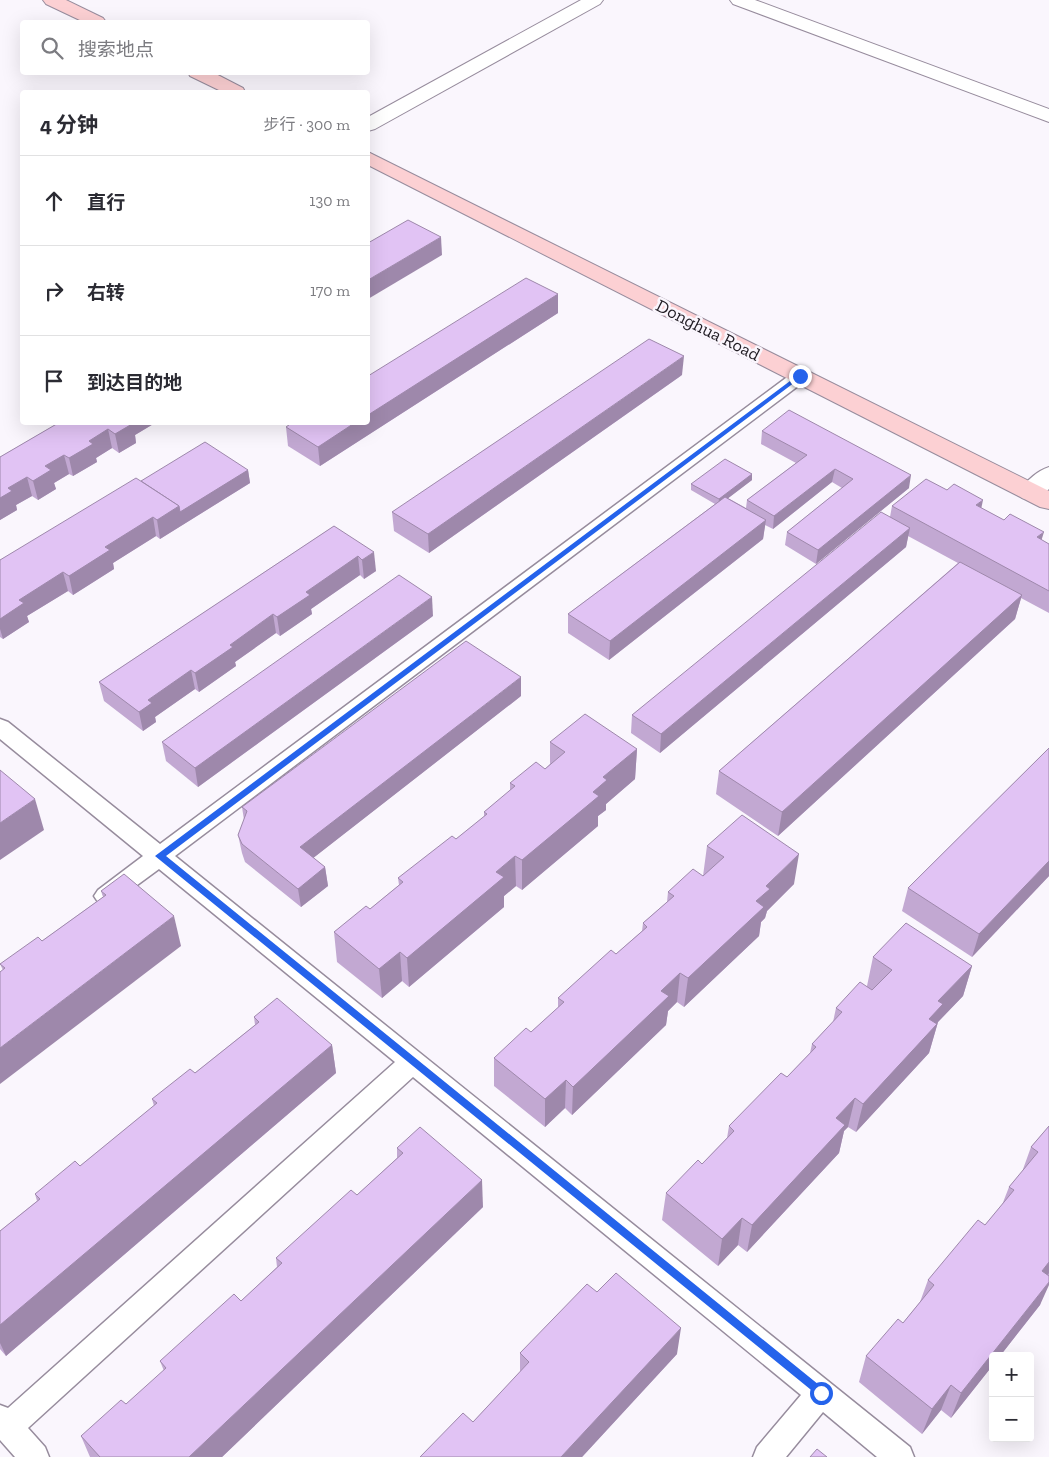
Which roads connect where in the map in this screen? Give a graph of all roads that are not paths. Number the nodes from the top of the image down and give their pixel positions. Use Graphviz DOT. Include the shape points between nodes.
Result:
graph roads {
  1 [pos="52,0"];
  2 [pos="594,0"];
  3 [pos="739,0"];
  4 [pos="93,20"];
  5 [pos="203,75"];
  6 [pos="232,90"];
  7 [pos="1049,116"];
  8 [pos="370,124"];
  9 [pos="370,159"];
  10 [pos="800,376"];
  11 [pos="1049,475"];
  12 [pos="1040,497"];
  13 [pos="0,727"];
  14 [pos="160,856"];
  15 [pos="88,910"];
  16 [pos="413,1062"];
  17 [pos="821,1393"];
  18 [pos="4,1423"];
  19 [pos="35,1457"];
  20 [pos="767,1457"];
  21 [pos="900,1457"];
  1 -- 4 [label="street"];
  2 -- 8 [label="street"];
  3 -- 7 [label="street"];
  5 -- 6 [label="street"];
  9 -- 10 [label="street, Donghua Road"];
  10 -- 12 [label="street, Donghua Road"];
  10 -- 14 [label="lane"];
  11 -- 12 [label="street"];
  13 -- 14 [label="lane"];
  14 -- 15 [label="lane"];
  14 -- 16 [label="lane"];
  16 -- 17 [label="lane"];
  16 -- 18 [label="lane"];
  17 -- 20 [label="lane"];
  17 -- 21 [label="lane"];
  18 -- 19 [label="lane"];
}
